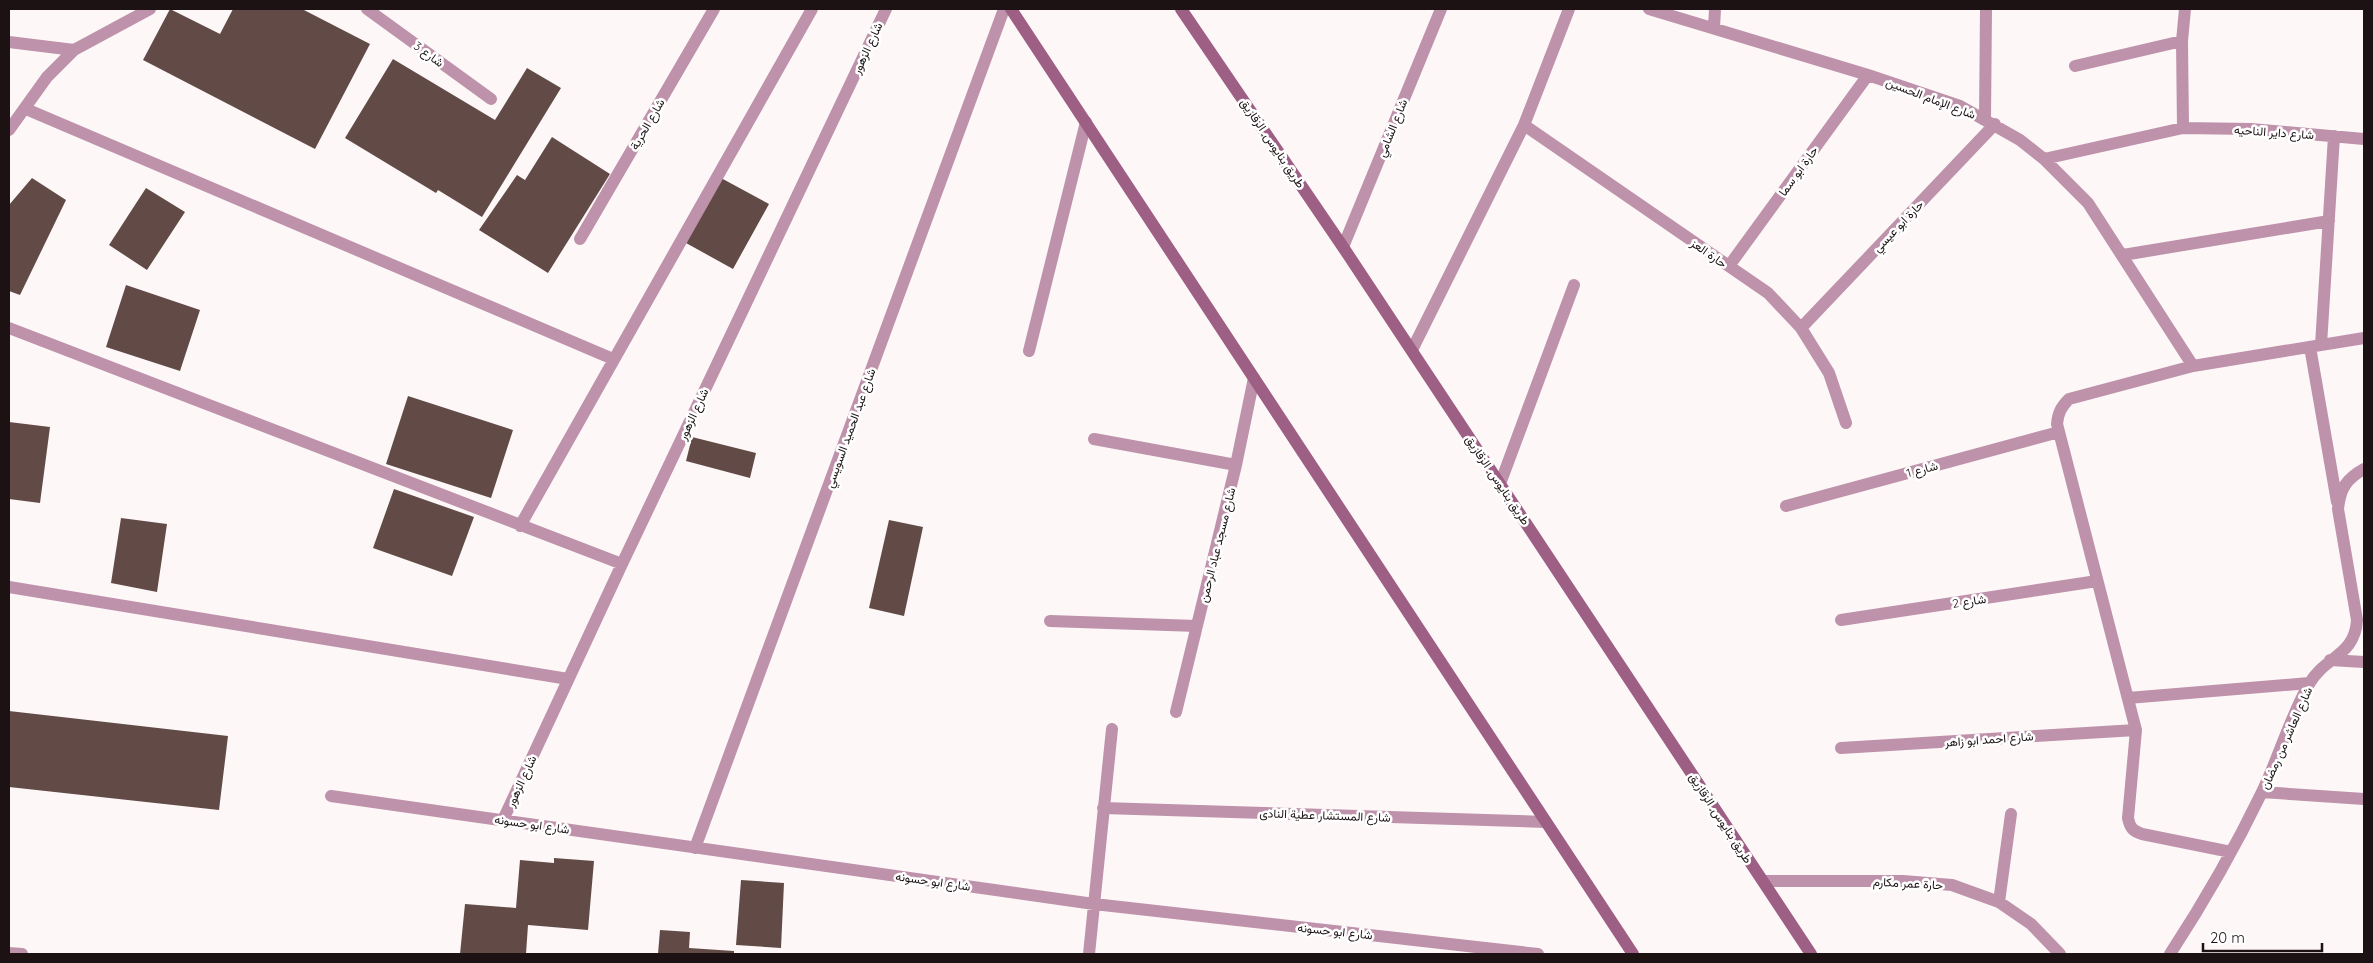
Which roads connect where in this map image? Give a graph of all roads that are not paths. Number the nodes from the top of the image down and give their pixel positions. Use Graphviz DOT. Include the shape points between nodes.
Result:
graph roads {
  1 [pos="150,9"];
  2 [pos="367,9"];
  3 [pos="714,9"];
  4 [pos="812,9"];
  5 [pos="886,9"];
  6 [pos="1004,9"];
  7 [pos="1011,9"];
  8 [pos="1181,9"];
  9 [pos="1441,9"];
  10 [pos="1569,9"];
  11 [pos="1649,9"];
  12 [pos="1715,9"];
  13 [pos="1986,9"];
  14 [pos="2185,9"];
  15 [pos="1714,28"];
  16 [pos="9,42"];
  17 [pos="2182,42"];
  18 [pos="74,50"];
  19 [pos="2075,66"];
  20 [pos="1868,75"];
  21 [pos="491,99"];
  22 [pos="26,109"];
  23 [pos="1086,122"];
  24 [pos="1990,122"];
  25 [pos="1524,125"];
  26 [pos="2183,128"];
  27 [pos="9,130"];
  28 [pos="2334,136"];
  29 [pos="2364,139"];
  30 [pos="2044,159"];
  31 [pos="2329,221"];
  32 [pos="580,239"];
  33 [pos="1343,247"];
  34 [pos="2123,255"];
  35 [pos="1728,266"];
  36 [pos="1574,285"];
  37 [pos="9,328"];
  38 [pos="1801,328"];
  39 [pos="2364,338"];
  40 [pos="2315,346"];
  41 [pos="1412,350"];
  42 [pos="1029,351"];
  43 [pos="613,359"];
  44 [pos="2193,366"];
  45 [pos="1254,378"];
  46 [pos="1846,423"];
  47 [pos="2059,432"];
  48 [pos="1094,439"];
  49 [pos="1236,465"];
  50 [pos="2364,469"];
  51 [pos="1500,484"];
  52 [pos="1786,506"];
  53 [pos="2338,509"];
  54 [pos="520,526"];
  55 [pos="622,564"];
  56 [pos="2097,581"];
  57 [pos="9,587"];
  58 [pos="1841,620"];
  59 [pos="1050,621"];
  60 [pos="1197,626"];
  61 [pos="2330,660"];
  62 [pos="2364,662"];
  63 [pos="568,679"];
  64 [pos="2309,683"];
  65 [pos="2128,698"];
  66 [pos="1176,712"];
  67 [pos="1112,729"];
  68 [pos="2136,730"];
  69 [pos="1841,748"];
  70 [pos="2262,792"];
  71 [pos="330,796"];
  72 [pos="2364,799"];
  73 [pos="1103,808"];
  74 [pos="2011,814"];
  75 [pos="503,820"];
  76 [pos="1546,822"];
  77 [pos="695,848"];
  78 [pos="2231,852"];
  79 [pos="1763,880"];
  80 [pos="1999,902"];
  81 [pos="1094,904"];
  82 [pos="9,953"];
  83 [pos="22,954"];
  84 [pos="1089,954"];
  85 [pos="1538,954"];
  86 [pos="1633,954"];
  87 [pos="1811,954"];
  88 [pos="2060,954"];
  89 [pos="2170,954"];
  1 -- 18 [label="street"];
  2 -- 21 [label="street, شارع 3"];
  3 -- 32 [label="street, شارع الحرية"];
  4 -- 43 [label="street"];
  5 -- 55 [label="street, شارع الزهور"];
  6 -- 77 [label="street, شارع عبد الحميد السويسي"];
  7 -- 23 [label="main road"];
  8 -- 33 [label="main road, طريق بنايوس, الزقازيق"];
  9 -- 33 [label="street, شارع الشامي"];
  10 -- 25 [label="street"];
  11 -- 15 [label="street, شارع الإمام الحسين"];
  12 -- 15 [label="street"];
  13 -- 24 [label="street"];
  14 -- 17 [label="street"];
  15 -- 20 [label="street, شارع الإمام الحسين"];
  16 -- 18 [label="street"];
  17 -- 19 [label="street"];
  17 -- 26 [label="street"];
  18 -- 22 [label="street" via="47,77"];
  20 -- 24 [label="street, شارع الإمام الحسين" via="1960,106"];
  20 -- 35 [label="street, حارة ابو سما"];
  22 -- 27 [label="street"];
  22 -- 43 [label="street"];
  23 -- 42 [label="street"];
  23 -- 45 [label="main road"];
  24 -- 30 [label="street, شارع الإمام الحسين"];
  24 -- 38 [label="street, حارة ابو عيسي"];
  25 -- 35 [label="street, حارة العز"];
  25 -- 41 [label="street"];
  26 -- 28 [label="street, شارع داير الناحيه" via="2251,129"];
  26 -- 30 [label="street, شارع داير الناحيه"];
  28 -- 29 [label="street, شارع داير الناحيه"];
  28 -- 31 [label="street"];
  30 -- 34 [label="street, شارع الإمام الحسين" via="2088,203"];
  31 -- 34 [label="street"];
  31 -- 40 [label="street"];
  33 -- 41 [label="main road, طريق بنايوس, الزقازيق"];
  34 -- 44 [label="street, شارع الإمام الحسين"];
  35 -- 38 [label="street, حارة العز" via="1768,293"];
  36 -- 51 [label="street"];
  37 -- 54 [label="street"];
  38 -- 46 [label="street, حارة العز" via="1829,373"];
  39 -- 40 [label="street"];
  40 -- 44 [label="street"];
  40 -- 53 [label="street"];
  41 -- 51 [label="main road, طريق بنايوس, الزقازيق"];
  43 -- 54 [label="street"];
  44 -- 47 [label="street" via="2069,399 2058,414"];
  45 -- 49 [label="street, شارع مسجد عباد الرحمن"];
  45 -- 76 [label="main road"];
  47 -- 52 [label="street, شارع 1"];
  47 -- 56 [label="street"];
  48 -- 49 [label="street"];
  49 -- 60 [label="street, شارع مسجد عباد الرحمن"];
  50 -- 53 [label="street, شارع العاشر من رمضان" via="2344,484"];
  51 -- 79 [label="main road, طريق بنايوس, الزقازيق"];
  53 -- 61 [label="street, شارع العاشر من رمضان" via="2357,626 2352,643"];
  54 -- 55 [label="street"];
  55 -- 63 [label="street, شارع الزهور"];
  56 -- 58 [label="street, شارع 2"];
  56 -- 65 [label="street"];
  57 -- 63 [label="street"];
  59 -- 60 [label="street"];
  60 -- 66 [label="street, شارع مسجد عباد الرحمن"];
  61 -- 62 [label="street"];
  61 -- 64 [label="street, شارع العاشر من رمضان"];
  63 -- 75 [label="street, شارع الزهور"];
  64 -- 65 [label="street"];
  64 -- 70 [label="street, شارع العاشر من رمضان"];
  65 -- 68 [label="street"];
  67 -- 73 [label="street"];
  68 -- 69 [label="street, شارع احمد ابو زاهر"];
  68 -- 78 [label="street" via="2130,826 2142,834"];
  70 -- 72 [label="street"];
  70 -- 78 [label="street, شارع العاشر من رمضان"];
  71 -- 75 [label="street, شارع ابو حسونه"];
  73 -- 76 [label="street, شارع المستشار عطية النادى"];
  73 -- 81 [label="street"];
  74 -- 80 [label="street"];
  75 -- 77 [label="street, شارع ابو حسونه"];
  76 -- 86 [label="main road"];
  77 -- 81 [label="street, شارع ابو حسونه"];
  78 -- 89 [label="street, شارع العاشر من رمضان"];
  79 -- 80 [label="street, حارة عمر مكارم" via="1903,881 1952,885"];
  79 -- 87 [label="main road, طريق بنايوس, الزقازيق"];
  80 -- 88 [label="street, حارة عمر مكارم" via="2030,924"];
  81 -- 84 [label="street"];
  81 -- 85 [label="street, شارع ابو حسونه"];
  82 -- 83 [label="street"];
}
